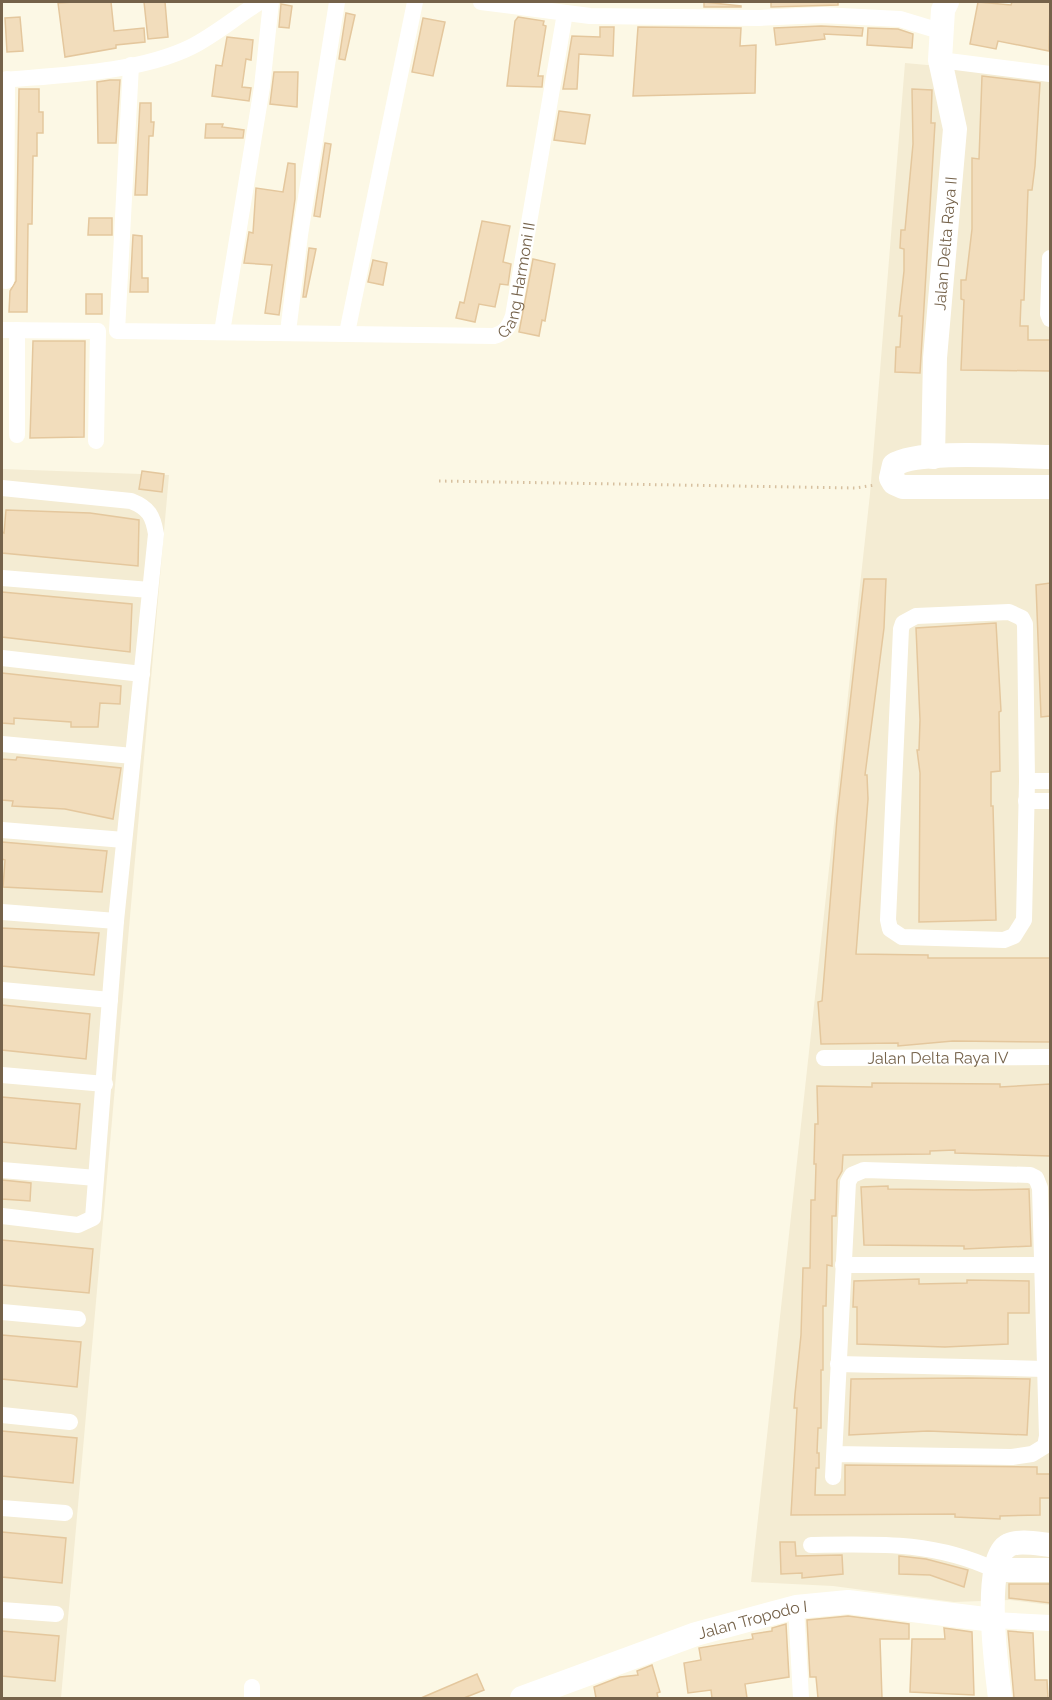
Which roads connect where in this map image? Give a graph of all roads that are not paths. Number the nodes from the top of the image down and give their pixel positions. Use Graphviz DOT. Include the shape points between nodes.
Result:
graph roads {
  1 [pos="272,2"];
  2 [pos="337,2"];
  3 [pos="415,2"];
  4 [pos="481,2"];
  5 [pos="947,2"];
  6 [pos="966,2"];
  7 [pos="256,3"];
  8 [pos="565,13"];
  9 [pos="943,32"];
  10 [pos="940,60"];
  11 [pos="132,65"];
  12 [pos="1050,74"];
  13 [pos="4,79"];
  14 [pos="1050,258"];
  15 [pos="6,281"];
  16 [pos="1050,319"];
  17 [pos="9,330"];
  18 [pos="222,332"];
  19 [pos="288,332"];
  20 [pos="347,333"];
  21 [pos="17,435"];
  22 [pos="96,441"];
  23 [pos="933,457"];
  24 [pos="1050,457"];
  25 [pos="2,488"];
  26 [pos="1050,488"];
  27 [pos="2,578"];
  28 [pos="150,590"];
  29 [pos="2,658"];
  30 [pos="142,674"];
  31 [pos="2,744"];
  32 [pos="133,756"];
  33 [pos="1050,781"];
  34 [pos="1027,782"];
  35 [pos="1026,801"];
  36 [pos="1050,801"];
  37 [pos="2,830"];
  38 [pos="124,840"];
  39 [pos="2,912"];
  40 [pos="116,921"];
  41 [pos="2,990"];
  42 [pos="110,1000"];
  43 [pos="1050,1057"];
  44 [pos="824,1058"];
  45 [pos="2,1075"];
  46 [pos="105,1084"];
  47 [pos="2,1170"];
  48 [pos="96,1178"];
  49 [pos="2,1216"];
  50 [pos="843,1265"];
  51 [pos="1042,1265"];
  52 [pos="1047,1303"];
  53 [pos="2,1312"];
  54 [pos="78,1319"];
  55 [pos="1047,1327"];
  56 [pos="838,1364"];
  57 [pos="1045,1369"];
  58 [pos="2,1415"];
  59 [pos="70,1422"];
  60 [pos="835,1454"];
  61 [pos="833,1477"];
  62 [pos="2,1508"];
  63 [pos="65,1513"];
  64 [pos="812,1545"];
  65 [pos="1050,1545"];
  66 [pos="995,1570"];
  67 [pos="1050,1570"];
  68 [pos="796,1607"];
  69 [pos="2,1610"];
  70 [pos="56,1614"];
  71 [pos="993,1620"];
  72 [pos="1050,1623"];
  73 [pos="522,1698"];
  74 [pos="801,1698"];
  75 [pos="1000,1698"];
  1 -- 18 [label="street"];
  2 -- 19 [label="street"];
  3 -- 20 [label="street"];
  4 -- 8 [label="street"];
  5 -- 9 [label="street, Jalan Delta Raya II"];
  6 -- 9 [label="street"];
  7 -- 11 [label="street" via="189,48"];
  8 -- 9 [label="street" via="612,17 821,15 900,19"];
  8 -- 20 [label="street, Gang Harmoni II" via="510,326 494,336"];
  9 -- 10 [label="street, Jalan Delta Raya II"];
  10 -- 12 [label="street"];
  10 -- 23 [label="street, Jalan Delta Raya II" via="955,129 935,358"];
  11 -- 13 [label="street"];
  11 -- 18 [label="street, Gang Harmoni II" via="117,331"];
  13 -- 15 [label="street"];
  14 -- 16 [label="street"];
  17 -- 21 [label="street"];
  17 -- 22 [label="street" via="98,331"];
  18 -- 19 [label="street, Gang Harmoni II"];
  19 -- 20 [label="street, Gang Harmoni II"];
  23 -- 24 [label="street"];
  23 -- 26 [label="street" via="900,461 894,465 891,478 903,487"];
  25 -- 28 [label="street" via="122,500 147,508 156,534"];
  27 -- 28 [label="street"];
  28 -- 30 [label="street"];
  29 -- 30 [label="street"];
  30 -- 32 [label="street"];
  31 -- 32 [label="street"];
  32 -- 38 [label="street"];
  33 -- 34 [label="street"];
  34 -- 35 [label="street"];
  34 -- 35 [label="street" via="1022,618 1010,612 916,616 903,623 888,920 894,933 902,938 1004,940 1014,936 1024,920"];
  35 -- 36 [label="street"];
  37 -- 38 [label="street"];
  38 -- 40 [label="street"];
  39 -- 40 [label="street"];
  40 -- 42 [label="street"];
  41 -- 42 [label="street"];
  42 -- 46 [label="street"];
  43 -- 44 [label="street, Jalan Delta Raya IV"];
  45 -- 46 [label="street"];
  46 -- 48 [label="street"];
  47 -- 48 [label="street"];
  48 -- 49 [label="street" via="93,1218 88,1223"];
  50 -- 51 [label="street"];
  50 -- 51 [label="street" via="848,1182 852,1175 864,1170 1036,1178 1040,1188"];
  50 -- 56 [label="street"];
  51 -- 52 [label="street"];
  52 -- 55 [label="street"];
  53 -- 54 [label="street"];
  55 -- 57 [label="street"];
  56 -- 57 [label="street"];
  56 -- 60 [label="street"];
  57 -- 60 [label="street" via="1046,1443 1037,1453 1012,1457"];
  58 -- 59 [label="street"];
  60 -- 61 [label="street"];
  62 -- 63 [label="street"];
  64 -- 66 [label="street" via="924,1547 967,1557"];
  65 -- 66 [label="street" via="1009,1545 1001,1552"];
  66 -- 67 [label="street"];
  66 -- 71 [label="street"];
  68 -- 71 [label="street, Jalan Tropodo I" via="848,1602"];
  68 -- 73 [label="street, Jalan Tropodo I" via="696,1634"];
  68 -- 74 [label="street"];
  69 -- 70 [label="street"];
  71 -- 72 [label="street"];
  71 -- 75 [label="street"];
}
